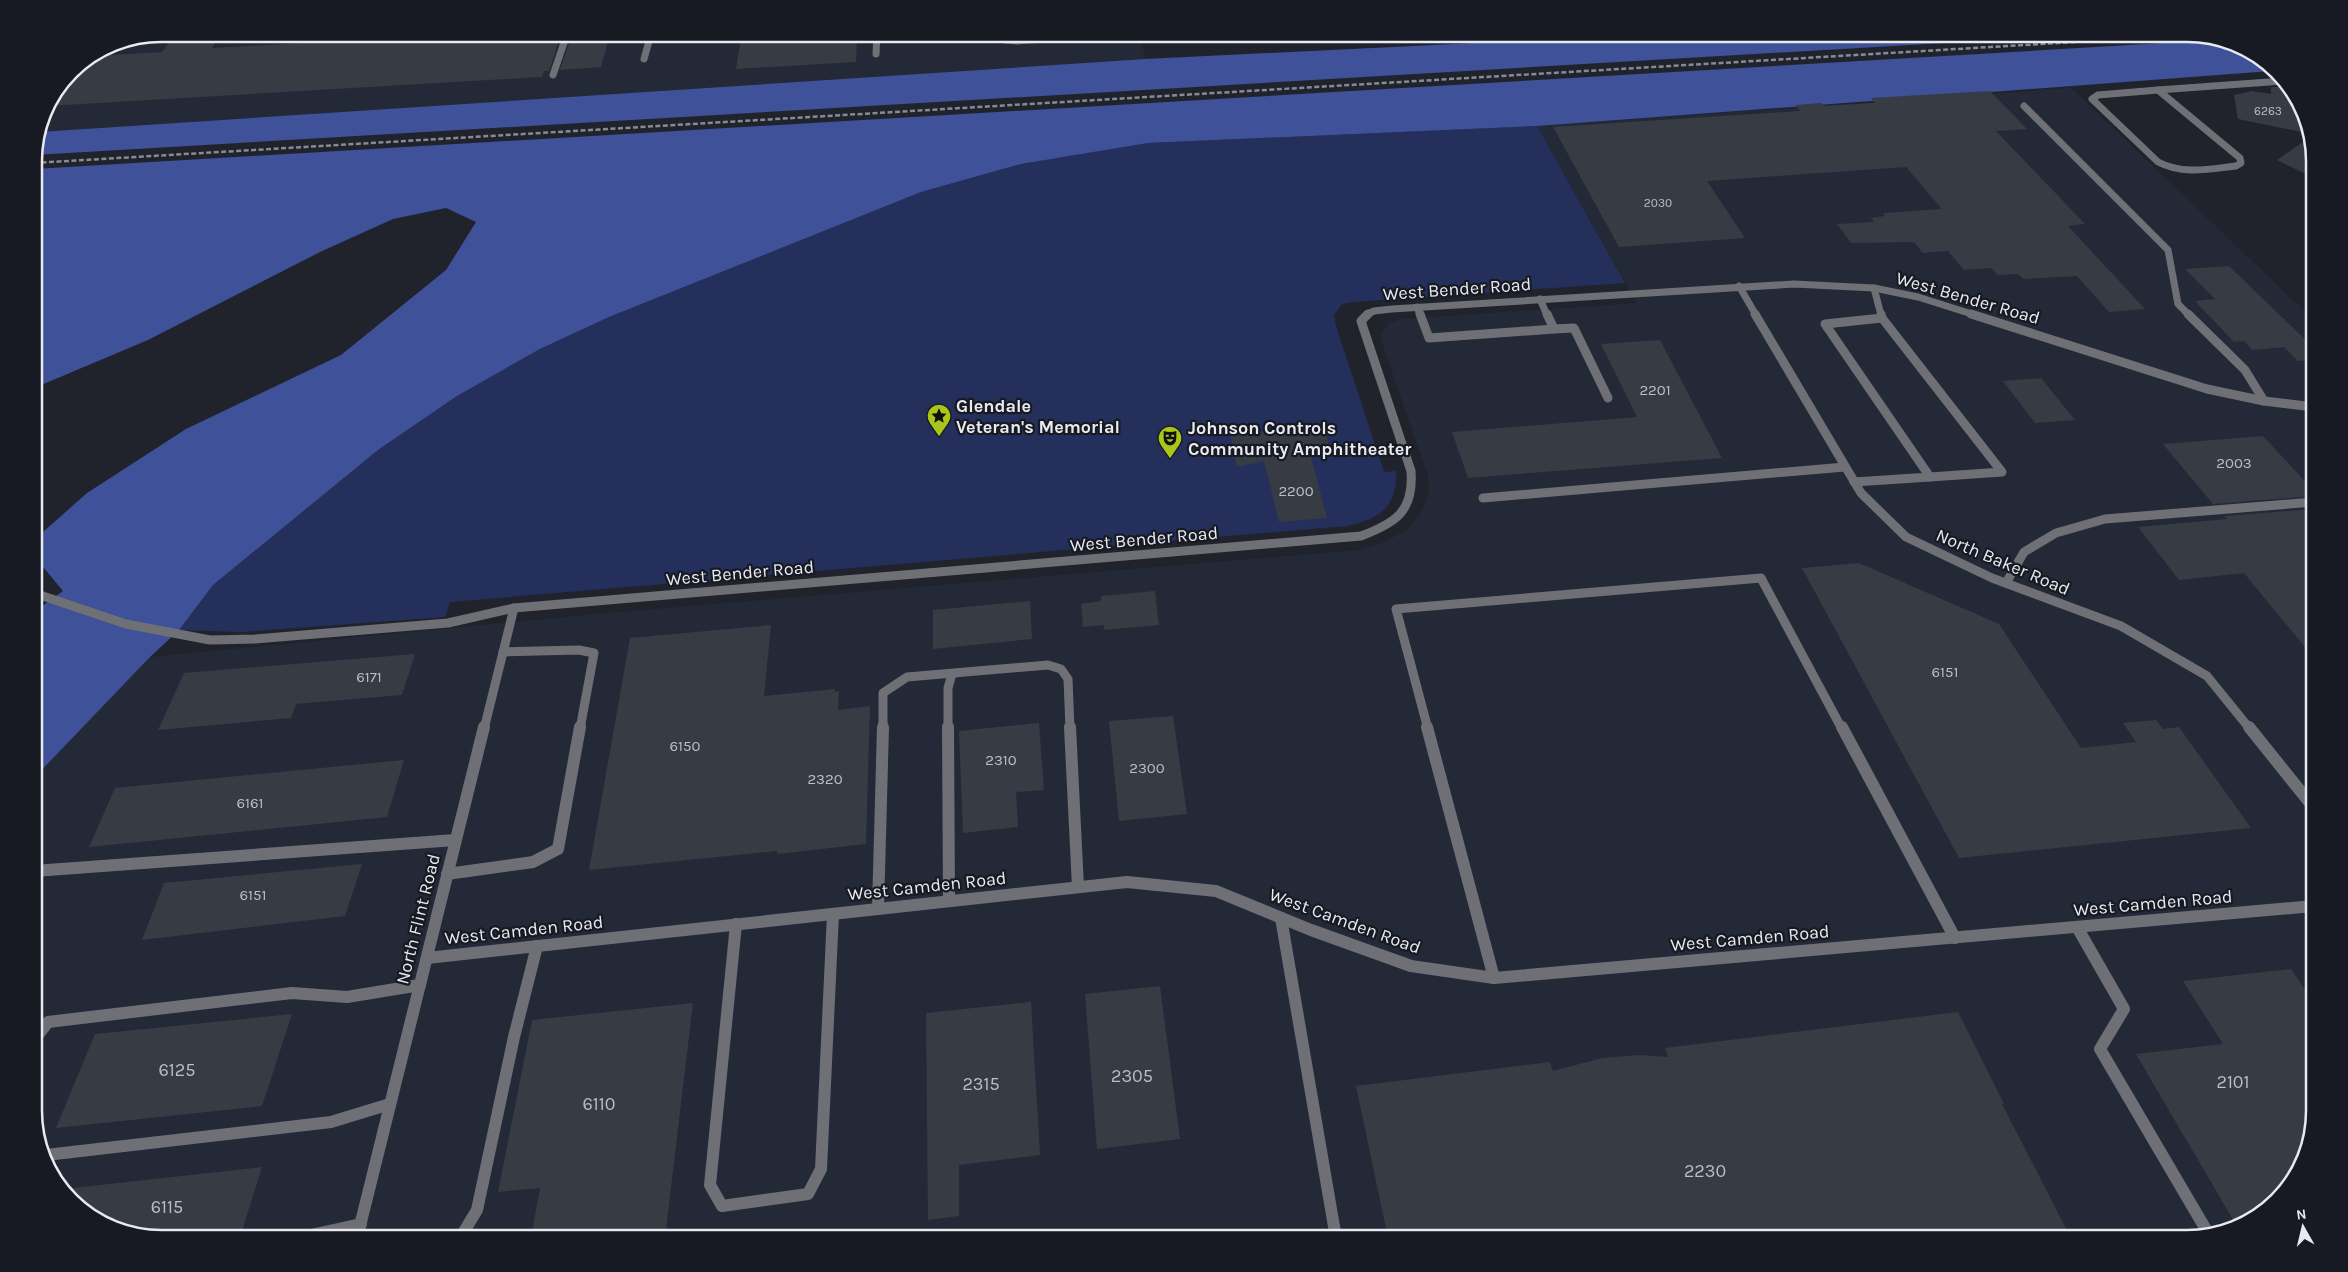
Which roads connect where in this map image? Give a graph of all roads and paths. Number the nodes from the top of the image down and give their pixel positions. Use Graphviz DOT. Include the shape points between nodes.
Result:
graph roads {
  1 [pos="564,42"];
  2 [pos="649,42"];
  3 [pos="877,42"];
  4 [pos="876,54"];
  5 [pos="644,59"];
  6 [pos="554,75"];
  7 [pos="2275,82"];
  8 [pos="2157,90"];
  9 [pos="2024,106"];
  10 [pos="1739,286"];
  11 [pos="1874,288"];
  12 [pos="1540,299"];
  13 [pos="1418,307"];
  14 [pos="1882,318"];
  15 [pos="1554,329"];
  16 [pos="1608,398"];
  17 [pos="2264,401"];
  18 [pos="2305,407"];
  19 [pos="1845,467"];
  20 [pos="1930,477"];
  21 [pos="1854,482"];
  22 [pos="1482,498"];
  23 [pos="2305,503"];
  24 [pos="2006,583"];
  25 [pos="43,597"];
  26 [pos="514,608"];
  27 [pos="503,652"];
  28 [pos="952,674"];
  29 [pos="2306,798"];
  30 [pos="456,840"];
  31 [pos="43,871"];
  32 [pos="447,874"];
  33 [pos="1078,887"];
  34 [pos="949,901"];
  35 [pos="2306,907"];
  36 [pos="878,909"];
  37 [pos="833,914"];
  38 [pos="1281,918"];
  39 [pos="736,924"];
  40 [pos="2077,927"];
  41 [pos="1955,938"];
  42 [pos="537,946"];
  43 [pos="427,958"];
  44 [pos="1494,978"];
  45 [pos="420,985"];
  46 [pos="43,1028"];
  47 [pos="390,1104"];
  48 [pos="51,1154"];
  49 [pos="361,1224"];
  50 [pos="2205,1227"];
  51 [pos="333,1230"];
  52 [pos="359,1230"];
  53 [pos="465,1230"];
  54 [pos="1335,1230"];
  1 -- 6 [label="street"];
  2 -- 5 [label="street"];
  3 -- 4 [label="street"];
  7 -- 8 [label="street"];
  8 -- 8 [label="street" via="2098,95 2092,99 2166,168 2176,171 2241,163 2240,158"];
  9 -- 17 [label="street" via="2168,250 2178,304 2245,370"];
  10 -- 11 [label="street, West Bender Road" via="1834,284"];
  10 -- 12 [label="street, West Bender Road"];
  10 -- 19 [label="street, North Baker Road"];
  11 -- 14 [label="street"];
  11 -- 17 [label="street, West Bender Road" via="1918,298 2206,388"];
  12 -- 13 [label="street, West Bender Road"];
  12 -- 15 [label="street"];
  13 -- 15 [label="street" via="1429,338"];
  13 -- 26 [label="street, West Bender Road" via="1372,312 1360,321 1411,471 1413,487 1411,500 1393,522 1361,536"];
  14 -- 20 [label="street" via="1826,324"];
  14 -- 20 [label="street" via="2002,472"];
  15 -- 16 [label="street" via="1574,328"];
  17 -- 18 [label="street, West Bender Road"];
  19 -- 21 [label="street, North Baker Road"];
  19 -- 22 [label="street"];
  20 -- 21 [label="street"];
  21 -- 24 [label="street, North Baker Road" via="1906,537"];
  23 -- 24 [label="street" via="2097,521 2056,532 2024,552"];
  24 -- 29 [label="street, North Baker Road" via="2121,626 2207,676"];
  25 -- 26 [label="street" via="126,624 210,640 448,623"];
  26 -- 27 [label="street, North Flint Road"];
  27 -- 30 [label="street, North Flint Road"];
  27 -- 32 [label="street" via="579,650 594,653 558,849 533,862"];
  28 -- 33 [label="street" via="1048,665 1061,669 1068,679"];
  28 -- 34 [label="street" via="948,688"];
  28 -- 36 [label="street" via="908,677 883,694"];
  30 -- 31 [label="street"];
  30 -- 32 [label="street, North Flint Road"];
  32 -- 43 [label="street, North Flint Road"];
  33 -- 34 [label="street, West Camden Road"];
  33 -- 38 [label="street, West Camden Road" via="1127,882 1216,891"];
  34 -- 36 [label="street, West Camden Road"];
  35 -- 40 [label="street, West Camden Road"];
  36 -- 37 [label="street, West Camden Road"];
  37 -- 39 [label="street, West Camden Road"];
  37 -- 39 [label="street" via="822,1169 808,1194 722,1206 710,1185"];
  38 -- 44 [label="street, West Camden Road" via="1410,966"];
  38 -- 54 [label="street"];
  39 -- 42 [label="street, West Camden Road"];
  40 -- 41 [label="street, West Camden Road"];
  40 -- 50 [label="street" via="2124,1009 2100,1049"];
  41 -- 44 [label="street, West Camden Road"];
  41 -- 44 [label="street" via="1761,578 1396,609"];
  42 -- 43 [label="street, West Camden Road"];
  42 -- 53 [label="street" via="477,1210"];
  43 -- 45 [label="street, North Flint Road"];
  45 -- 46 [label="street" via="347,997 292,993 48,1022"];
  45 -- 47 [label="street, North Flint Road"];
  47 -- 48 [label="street" via="331,1122"];
  47 -- 49 [label="street, North Flint Road"];
  49 -- 51 [label="street"];
  49 -- 52 [label="street, North Flint Road"];
}
